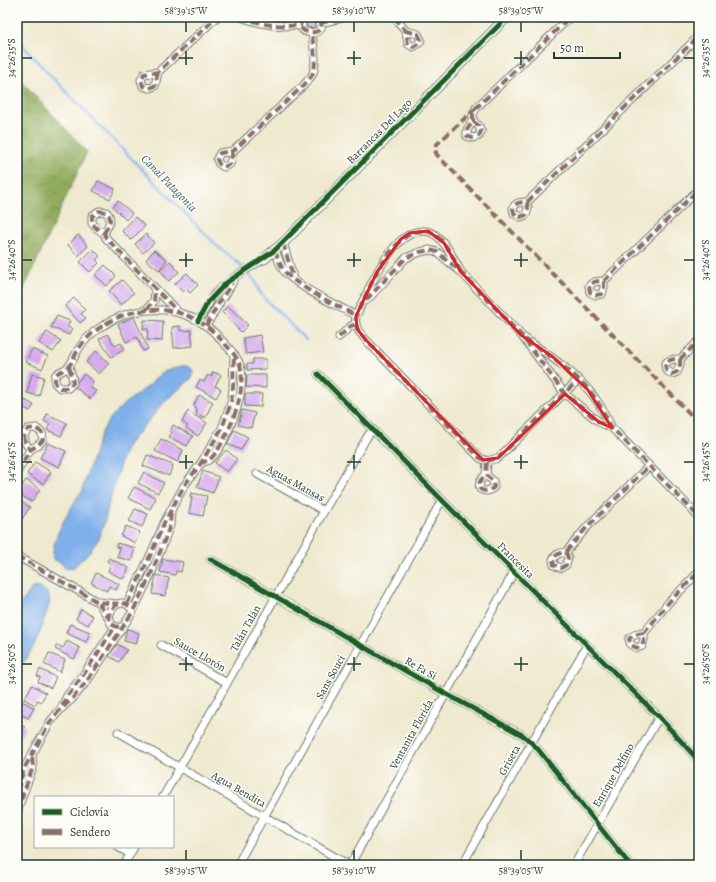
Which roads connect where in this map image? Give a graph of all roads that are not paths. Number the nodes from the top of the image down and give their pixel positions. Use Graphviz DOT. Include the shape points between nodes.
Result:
graph roads {
  1 [pos="217,17"];
  2 [pos="241,17"];
  3 [pos="305,17"];
  4 [pos="346,17"];
  5 [pos="394,17"];
  6 [pos="508,17"];
  7 [pos="570,17"];
  8 [pos="318,20"];
  9 [pos="302,25"];
  10 [pos="406,31"];
  11 [pos="312,34"];
  12 [pos="699,36"];
  13 [pos="158,72"];
  14 [pos="473,121"];
  15 [pos="233,151"];
  16 [pos="699,190"];
  17 [pos="527,202"];
  18 [pos="104,233"];
  19 [pos="283,243"];
  20 [pos="275,250"];
  21 [pos="261,261"];
  22 [pos="461,272"];
  23 [pos="238,275"];
  24 [pos="292,278"];
  25 [pos="604,281"];
  26 [pos="155,289"];
  27 [pos="361,306"];
  28 [pos="146,310"];
  29 [pos="179,313"];
  30 [pos="356,316"];
  31 [pos="198,321"];
  32 [pos="356,324"];
  33 [pos="206,326"];
  34 [pos="521,335"];
  35 [pos="339,337"];
  36 [pos="699,341"];
  37 [pos="680,359"];
  38 [pos="69,367"];
  39 [pos="318,374"];
  40 [pos="578,380"];
  41 [pos="565,394"];
  42 [pos="612,428"];
  43 [pos="374,429"];
  44 [pos="30,450"];
  45 [pos="487,461"];
  46 [pos="649,466"];
  47 [pos="17,472"];
  48 [pos="257,474"];
  49 [pos="486,475"];
  50 [pos="442,500"];
  51 [pos="171,511"];
  52 [pos="324,511"];
  53 [pos="699,517"];
  54 [pos="566,552"];
  55 [pos="17,556"];
  56 [pos="210,559"];
  57 [pos="514,572"];
  58 [pos="699,572"];
  59 [pos="276,596"];
  60 [pos="98,602"];
  61 [pos="119,604"];
  62 [pos="128,604"];
  63 [pos="132,613"];
  64 [pos="110,620"];
  65 [pos="123,626"];
  66 [pos="115,627"];
  67 [pos="644,634"];
  68 [pos="161,644"];
  69 [pos="361,644"];
  70 [pos="587,644"];
  71 [pos="228,683"];
  72 [pos="446,694"];
  73 [pos="60,710"];
  74 [pos="659,717"];
  75 [pos="118,732"];
  76 [pos="531,742"];
  77 [pos="32,755"];
  78 [pos="699,761"];
  79 [pos="179,768"];
  80 [pos="17,790"];
  81 [pos="164,796"];
  82 [pos="17,811"];
  83 [pos="265,817"];
  84 [pos="597,824"];
  85 [pos="120,848"];
  86 [pos="133,848"];
  87 [pos="130,854"];
  88 [pos="124,865"];
  89 [pos="238,865"];
  90 [pos="350,865"];
  91 [pos="462,865"];
  92 [pos="574,865"];
  93 [pos="630,865"];
  1 -- 13 [label="street"];
  2 -- 9 [label="street" via="269,25"];
  3 -- 9 [label="street"];
  4 -- 8 [label="street"];
  5 -- 10 [label="street"];
  6 -- 19 [label="street, Barrancas Del Lago"];
  7 -- 14 [label="street" via="476,108"];
  8 -- 11 [label="street" via="317,31"];
  9 -- 11 [label="street" via="304,30"];
  11 -- 15 [label="street" via="312,75"];
  12 -- 17 [label="street"];
  16 -- 25 [label="street"];
  18 -- 26 [label="street"];
  19 -- 20 [label="street, Barrancas Del Lago"];
  19 -- 24 [label="street"];
  20 -- 21 [label="street, Barrancas Del Lago"];
  20 -- 24 [label="street" via="279,263"];
  21 -- 23 [label="street"];
  22 -- 27 [label="street" via="437,252 420,252 406,258"];
  22 -- 27 [label="street" via="444,243 436,235 428,231 410,233 401,239 385,259"];
  22 -- 34 [label="street"];
  23 -- 31 [label="street" via="216,293"];
  23 -- 33 [label="street"];
  24 -- 30 [label="street" via="298,284"];
  26 -- 28 [label="street" via="154,301"];
  26 -- 29 [label="street"];
  27 -- 30 [label="street"];
  28 -- 29 [label="street"];
  28 -- 38 [label="street" via="130,312 94,332 79,348"];
  29 -- 31 [label="street"];
  30 -- 32 [label="street"];
  31 -- 33 [label="street"];
  32 -- 35 [label="street"];
  32 -- 45 [label="street" via="366,340 480,458"];
  33 -- 51 [label="street" via="234,355 233,388 228,414 222,428 201,464 184,486"];
  34 -- 40 [label="street"];
  34 -- 41 [label="street"];
  36 -- 37 [label="street"];
  39 -- 43 [label="street, Francesita"];
  40 -- 41 [label="street"];
  40 -- 42 [label="street" via="596,400"];
  41 -- 42 [label="street" via="599,422"];
  41 -- 45 [label="street" via="498,458"];
  42 -- 46 [label="street"];
  43 -- 50 [label="street, Francesita"];
  43 -- 52 [label="street, Talán Talán"];
  44 -- 47 [label="street"];
  45 -- 49 [label="street"];
  46 -- 53 [label="street"];
  46 -- 54 [label="street" via="587,527"];
  48 -- 52 [label="street, Aguas Mansas"];
  50 -- 57 [label="street, Francesita"];
  50 -- 69 [label="street, Sans Souci"];
  51 -- 62 [label="street"];
  51 -- 63 [label="street" via="170,525 162,547"];
  52 -- 59 [label="street, Talán Talán"];
  55 -- 60 [label="street"];
  56 -- 59 [label="street, Re Fa Si"];
  57 -- 70 [label="street, Francesita"];
  57 -- 72 [label="street, Ventanita Florida"];
  58 -- 67 [label="street" via="669,602"];
  59 -- 69 [label="street, Re Fa Si"];
  59 -- 71 [label="street, Talán Talán"];
  60 -- 61 [label="street"];
  60 -- 64 [label="street"];
  61 -- 62 [label="street"];
  61 -- 64 [label="street" via="111,610"];
  62 -- 63 [label="street"];
  63 -- 65 [label="street"];
  64 -- 66 [label="street"];
  65 -- 66 [label="street"];
  65 -- 73 [label="street" via="87,681"];
  66 -- 73 [label="street"];
  68 -- 71 [label="street, Sauce Llorón"];
  69 -- 72 [label="street, Re Fa Si"];
  69 -- 83 [label="street, Sans Souci"];
  70 -- 74 [label="street, Francesita"];
  70 -- 76 [label="street, Griseta"];
  71 -- 79 [label="street, Talán Talán"];
  72 -- 76 [label="street, Re Fa Si"];
  72 -- 90 [label="street, Ventanita Florida"];
  73 -- 77 [label="street" via="50,722"];
  74 -- 78 [label="street, Francesita"];
  74 -- 84 [label="street, Enrique Delfino"];
  75 -- 79 [label="street, Agua Bendita"];
  76 -- 84 [label="street, Re Fa Si"];
  76 -- 91 [label="street, Griseta"];
  77 -- 80 [label="street"];
  77 -- 82 [label="street" via="33,767"];
  79 -- 81 [label="street, Talán Talán"];
  79 -- 83 [label="street, Agua Bendita"];
  83 -- 89 [label="street, Sans Souci"];
  83 -- 90 [label="street, Agua Bendita"];
  84 -- 92 [label="street, Enrique Delfino"];
  84 -- 93 [label="street, Re Fa Si"];
  85 -- 87 [label="street"];
  86 -- 87 [label="street"];
  87 -- 88 [label="street"];
}
